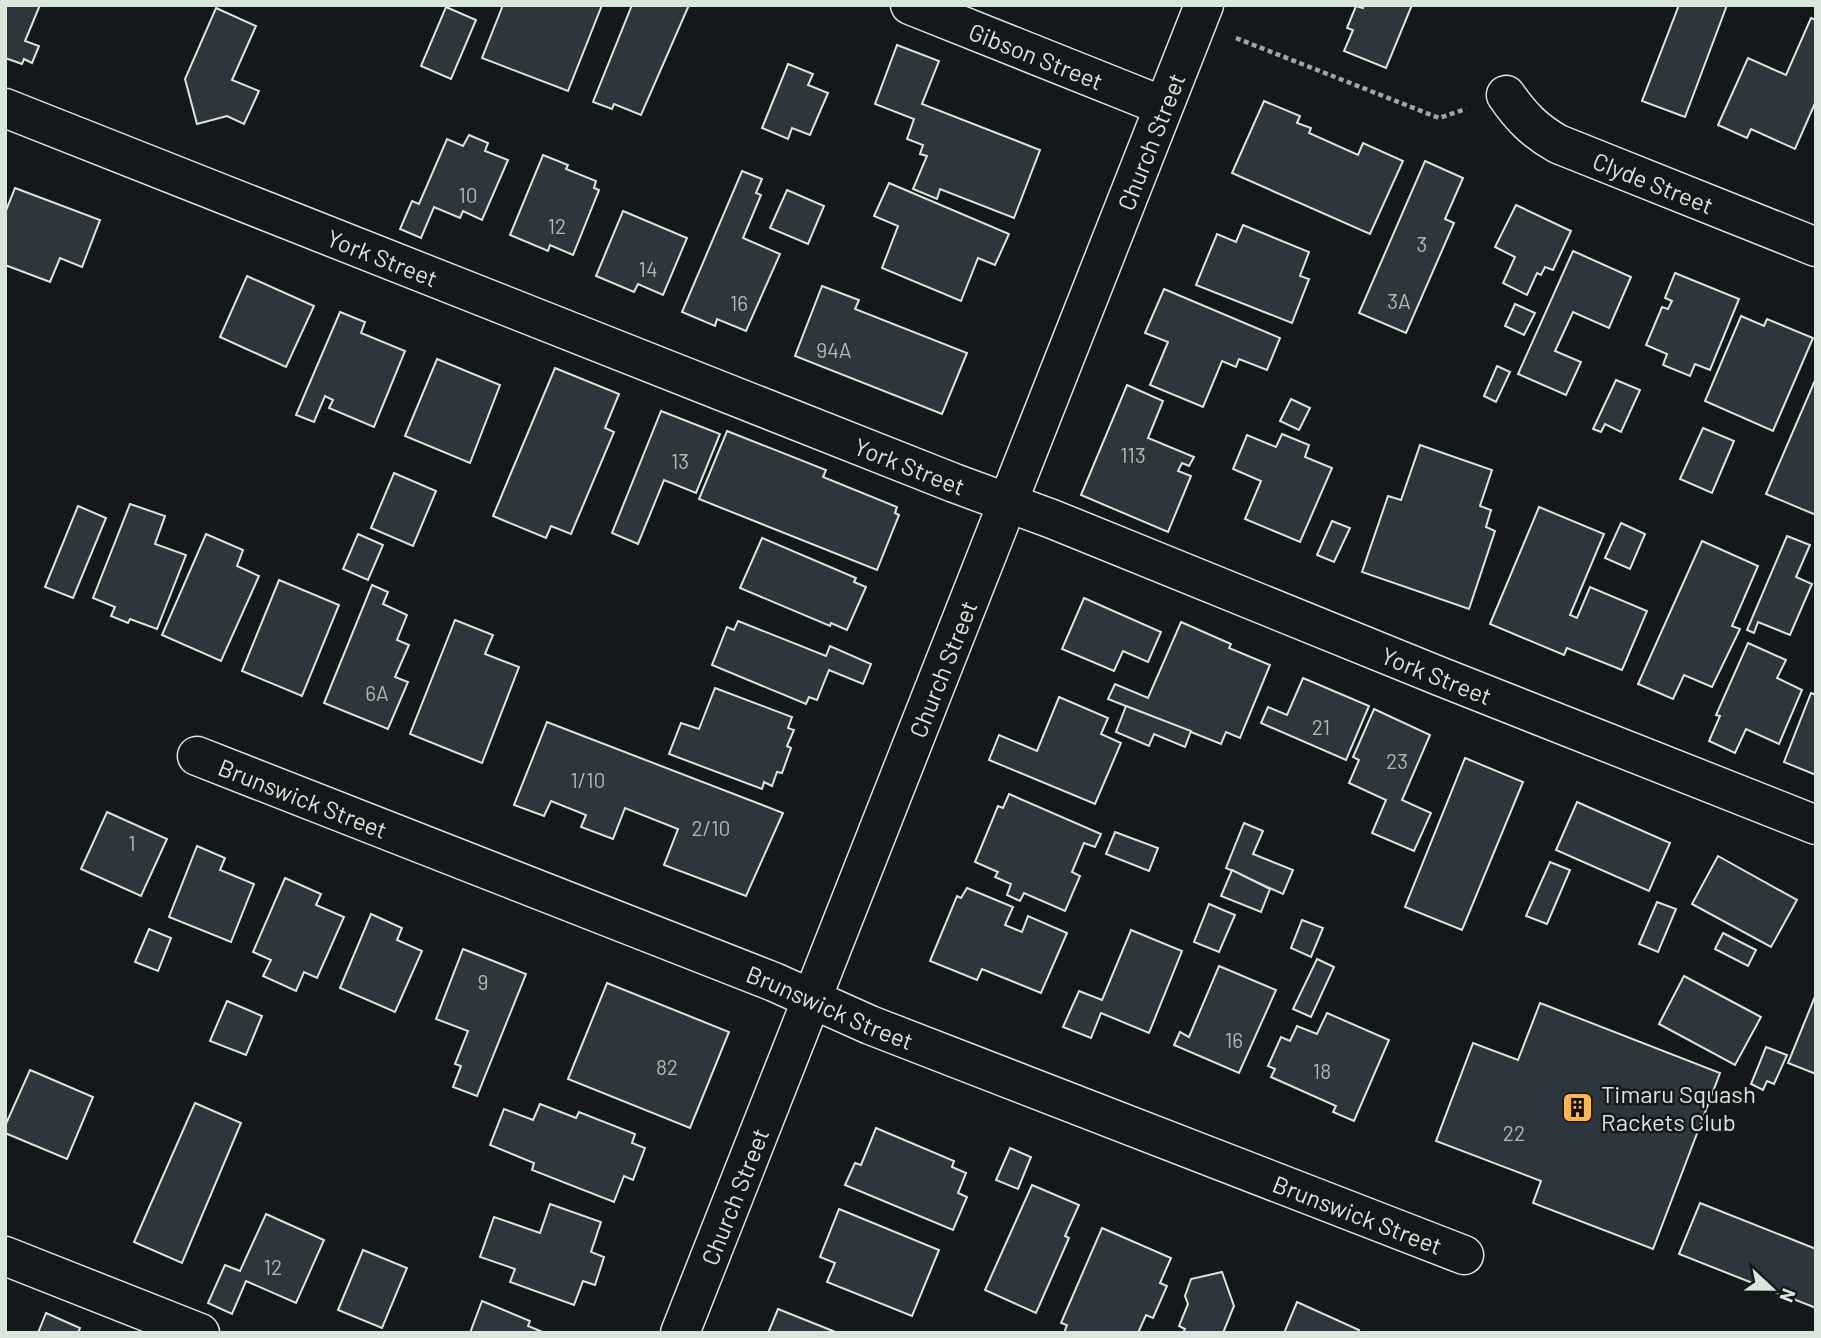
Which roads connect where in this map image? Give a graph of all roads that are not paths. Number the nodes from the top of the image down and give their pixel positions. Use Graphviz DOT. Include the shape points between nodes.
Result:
graph roads {
  1 [pos="909,5"];
  2 [pos="1200,14"];
  3 [pos="1506,96"];
  4 [pos="1163,106"];
  5 [pos="5,108"];
  6 [pos="1816,247"];
  7 [pos="1006,501"];
  8 [pos="197,756"];
  9 [pos="1816,825"];
  10 [pos="810,999"];
  11 [pos="1464,1255"];
  12 [pos="5,1256"];
  13 [pos="200,1333"];
  14 [pos="680,1333"];
  1 -- 4 [label="street, Gibson Street"];
  2 -- 4 [label="street, Church Street"];
  3 -- 6 [label="street, Clyde Street" via="1536,132 1558,144"];
  4 -- 7 [label="street, Church Street"];
  5 -- 7 [label="street, York Street"];
  7 -- 9 [label="street, York Street"];
  7 -- 10 [label="street, Church Street"];
  8 -- 10 [label="street, Brunswick Street"];
  10 -- 11 [label="street, Brunswick Street"];
  10 -- 14 [label="street, Church Street"];
  12 -- 13 [label="street"];
}
